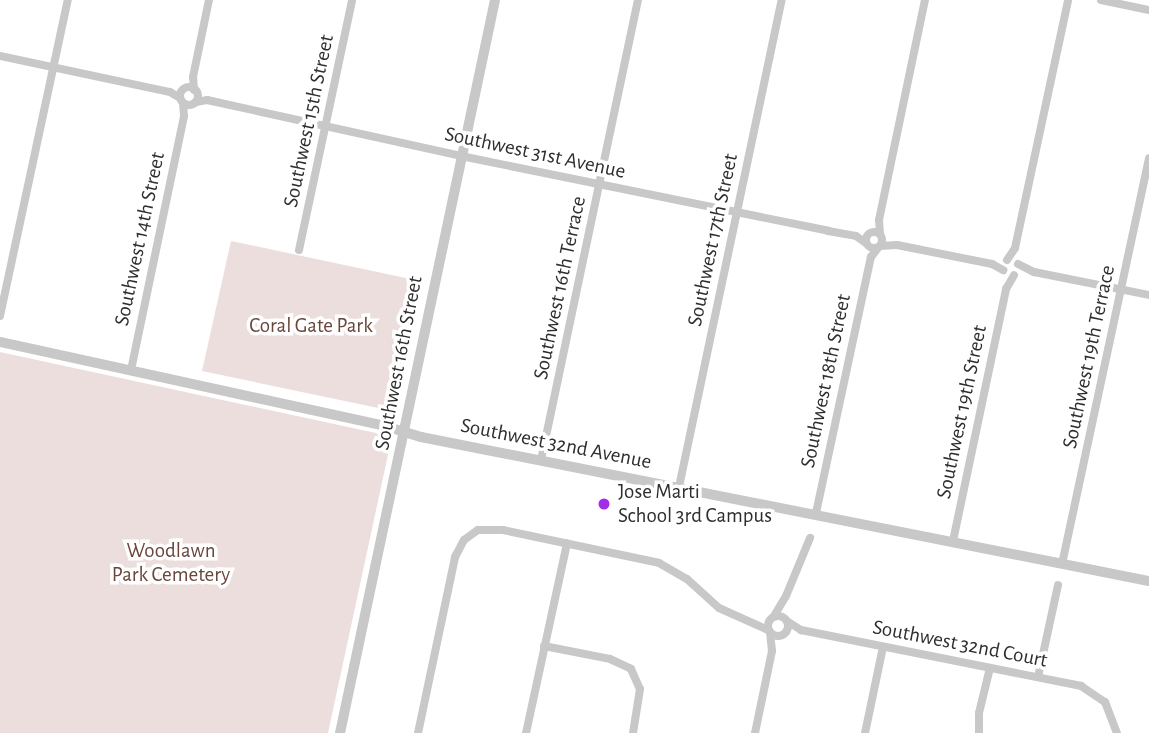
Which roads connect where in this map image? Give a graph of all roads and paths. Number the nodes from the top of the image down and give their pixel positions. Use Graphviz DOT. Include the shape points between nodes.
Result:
graph roads {
  1 [pos="68,0"];
  2 [pos="209,0"];
  3 [pos="352,0"];
  4 [pos="495,0"];
  5 [pos="638,0"];
  6 [pos="782,0"];
  7 [pos="925,0"];
  8 [pos="1068,0"];
  9 [pos="1101,0"];
  10 [pos="1149,10"];
  11 [pos="0,56"];
  12 [pos="53,68"];
  13 [pos="189,96"];
  14 [pos="326,127"];
  15 [pos="461,156"];
  16 [pos="1149,158"];
  17 [pos="600,184"];
  18 [pos="737,212"];
  19 [pos="879,220"];
  20 [pos="881,235"];
  21 [pos="868,238"];
  22 [pos="895,244"];
  23 [pos="879,247"];
  24 [pos="299,250"];
  25 [pos="871,257"];
  26 [pos="1011,267"];
  27 [pos="1121,290"];
  28 [pos="1149,295"];
  29 [pos="0,316"];
  30 [pos="0,342"];
  31 [pos="131,370"];
  32 [pos="404,432"];
  33 [pos="541,460"];
  34 [pos="679,487"];
  35 [pos="816,513"];
  36 [pos="810,538"];
  37 [pos="953,541"];
  38 [pos="566,543"];
  39 [pos="1062,564"];
  40 [pos="1149,581"];
  41 [pos="1058,584"];
  42 [pos="786,596"];
  43 [pos="772,617"];
  44 [pos="750,620"];
  45 [pos="786,620"];
  46 [pos="801,630"];
  47 [pos="769,631"];
  48 [pos="783,634"];
  49 [pos="544,646"];
  50 [pos="883,647"];
  51 [pos="772,651"];
  52 [pos="990,667"];
  53 [pos="1038,677"];
  54 [pos="340,733"];
  55 [pos="418,733"];
  56 [pos="526,733"];
  57 [pos="632,733"];
  58 [pos="755,733"];
  59 [pos="864,733"];
  60 [pos="979,733"];
  61 [pos="1117,733"];
  1 -- 12 [label="street"];
  2 -- 13 [label="street"];
  3 -- 14 [label="street, Southwest 15th Street"];
  4 -- 15 [label="street, Southwest 16th Street"];
  5 -- 17 [label="street, Southwest 16th Terrace"];
  6 -- 18 [label="street, Southwest 17th Street"];
  7 -- 19 [label="street"];
  8 -- 26 [label="street"];
  9 -- 10 [label="street"];
  11 -- 12 [label="street"];
  12 -- 13 [label="street"];
  12 -- 29 [label="street"];
  13 -- 14 [label="street, Southwest 31st Avenue"];
  13 -- 31 [label="street, Southwest 14th Street"];
  14 -- 15 [label="street, Southwest 31st Avenue"];
  14 -- 24 [label="street, Southwest 15th Street"];
  15 -- 17 [label="street, Southwest 31st Avenue"];
  15 -- 32 [label="street, Southwest 16th Street"];
  16 -- 27 [label="street, Southwest 19th Terrace"];
  17 -- 18 [label="street, Southwest 31st Avenue"];
  17 -- 33 [label="street, Southwest 16th Terrace"];
  18 -- 21 [label="street, Southwest 31st Avenue"];
  18 -- 34 [label="street, Southwest 17th Street"];
  19 -- 20 [label="street"];
  19 -- 21 [label="street"];
  20 -- 21 [label="street"];
  20 -- 22 [label="street"];
  20 -- 23 [label="street"];
  21 -- 23 [label="street"];
  21 -- 25 [label="street, Southwest 18th Street"];
  22 -- 23 [label="street"];
  22 -- 26 [label="street"];
  23 -- 25 [label="street, Southwest 18th Street"];
  25 -- 35 [label="street, Southwest 18th Street"];
  26 -- 27 [label="street"];
  26 -- 37 [label="street, Southwest 19th Street"];
  27 -- 28 [label="street"];
  27 -- 39 [label="street, Southwest 19th Terrace"];
  30 -- 31 [label="street, Southwest 32nd Avenue"];
  31 -- 32 [label="street, Southwest 32nd Avenue"];
  32 -- 33 [label="street, Southwest 32nd Avenue"];
  32 -- 54 [label="street, Southwest 16th Street"];
  33 -- 34 [label="street, Southwest 32nd Avenue"];
  34 -- 35 [label="street, Southwest 32nd Avenue"];
  35 -- 37 [label="street, Southwest 32nd Avenue"];
  36 -- 42 [label="street"];
  37 -- 39 [label="street, Southwest 32nd Avenue"];
  38 -- 44 [label="street" via="663,564 719,608"];
  38 -- 49 [label="street"];
  38 -- 55 [label="street" via="495,528 473,533 460,545"];
  39 -- 40 [label="street, Southwest 32nd Avenue"];
  41 -- 53 [label="street"];
  42 -- 43 [label="street"];
  42 -- 45 [label="street"];
  43 -- 44 [label="street"];
  43 -- 45 [label="street, Southwest 32nd Court"];
  43 -- 47 [label="street"];
  44 -- 47 [label="street"];
  45 -- 46 [label="street, Southwest 32nd Court"];
  45 -- 48 [label="street"];
  46 -- 48 [label="street, Southwest 32nd Court"];
  46 -- 50 [label="street, Southwest 32nd Court"];
  47 -- 48 [label="street"];
  47 -- 51 [label="street"];
  48 -- 51 [label="street"];
  49 -- 56 [label="street"];
  49 -- 57 [label="street" via="616,661 631,669 640,695"];
  50 -- 52 [label="street, Southwest 32nd Court"];
  50 -- 59 [label="street"];
  51 -- 58 [label="street"];
  52 -- 53 [label="street, Southwest 32nd Court"];
  52 -- 60 [label="street"];
  53 -- 61 [label="street, Southwest 32nd Court" via="1084,687 1107,705"];
}
